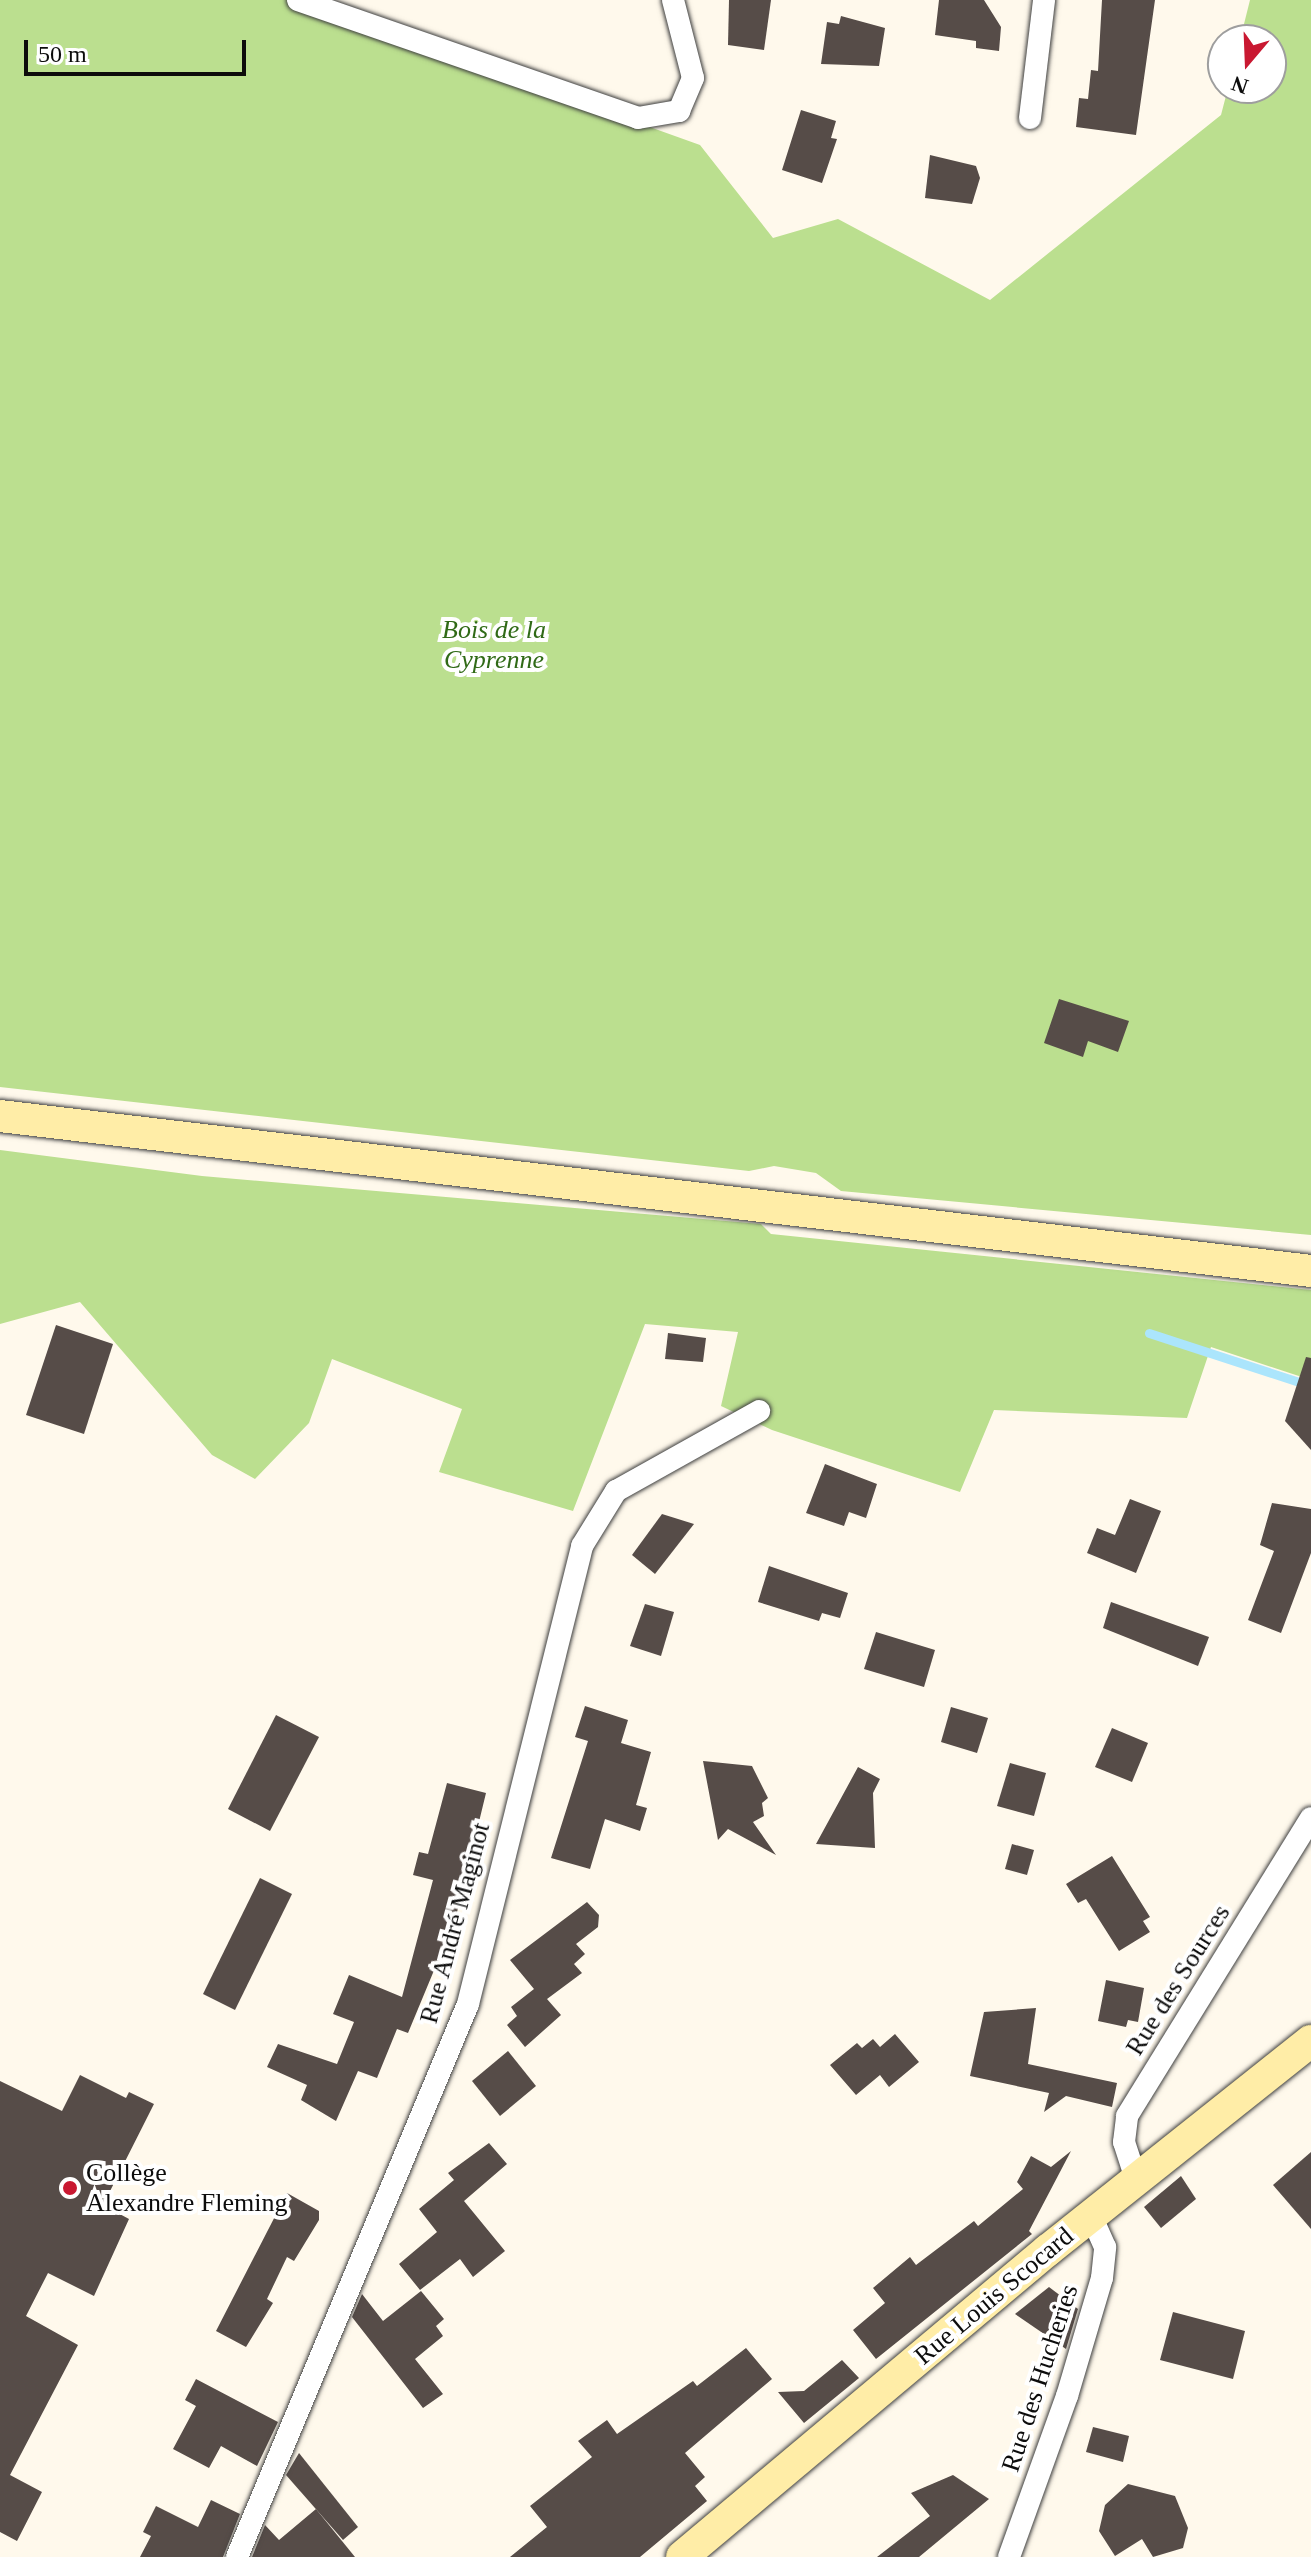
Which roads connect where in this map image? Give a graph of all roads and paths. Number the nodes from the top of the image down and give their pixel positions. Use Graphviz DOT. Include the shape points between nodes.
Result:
graph roads {
  1 [pos="298,0"];
  2 [pos="673,0"];
  3 [pos="1044,0"];
  4 [pos="1030,118"];
  5 [pos="0,1116"];
  6 [pos="1311,1271"];
  7 [pos="759,1411"];
  8 [pos="1311,1818"];
  9 [pos="1311,2041"];
  10 [pos="1136,2179"];
  11 [pos="1091,2215"];
  12 [pos="237,2557"];
  13 [pos="682,2557"];
  14 [pos="1009,2557"];
  1 -- 2 [label="street" via="638,118 679,111 693,78"];
  3 -- 4 [label="street"];
  5 -- 6 [label="main road"];
  7 -- 12 [label="street, Rue André Maginot" via="616,1491 582,1546 468,2004"];
  8 -- 10 [label="street, Rue des Sources" via="1127,2116 1124,2142"];
  9 -- 10 [label="main road, Rue Louis Scocard"];
  10 -- 11 [label="main road, Rue Louis Scocard"];
  11 -- 13 [label="main road, Rue Louis Scocard"];
  11 -- 14 [label="street, Rue des Hucheries" via="1105,2247 1102,2278 1067,2396"];
}
